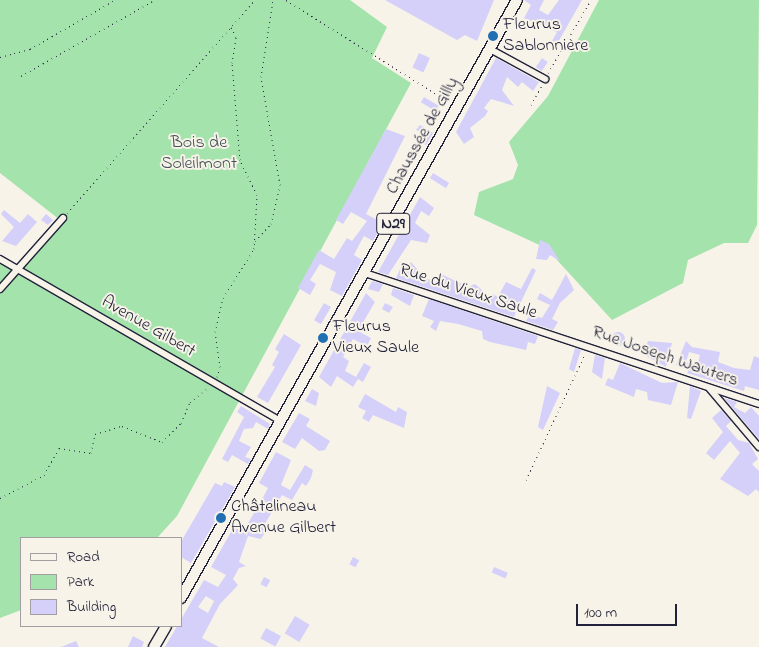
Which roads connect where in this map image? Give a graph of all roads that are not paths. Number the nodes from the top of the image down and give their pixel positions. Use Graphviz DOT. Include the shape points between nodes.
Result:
graph roads {
  1 [pos="517,0"];
  2 [pos="490,49"];
  3 [pos="544,79"];
  4 [pos="63,218"];
  5 [pos="0,259"];
  6 [pos="18,269"];
  7 [pos="365,274"];
  8 [pos="0,289"];
  9 [pos="562,339"];
  10 [pos="709,388"];
  11 [pos="759,404"];
  12 [pos="281,421"];
  13 [pos="759,447"];
  14 [pos="182,596"];
  15 [pos="165,627"];
  16 [pos="154,647"];
  1 -- 2 [label="main road, Chaussée de Gilly / N29"];
  2 -- 3 [label="street"];
  2 -- 7 [label="main road, Chaussée de Gilly / N29"];
  4 -- 6 [label="street"];
  5 -- 6 [label="street, Avenue Gilbert"];
  6 -- 8 [label="street"];
  6 -- 12 [label="street, Avenue Gilbert"];
  7 -- 9 [label="street, Rue du Vieux Saule"];
  7 -- 12 [label="main road, Chaussée de Gilly / N29"];
  9 -- 10 [label="street, Rue Joseph Wauters"];
  10 -- 11 [label="street, Rue Joseph Wauters"];
  10 -- 13 [label="street"];
  12 -- 14 [label="main road, Chaussée de Gilly / N29"];
  15 -- 16 [label="main road"];
}
